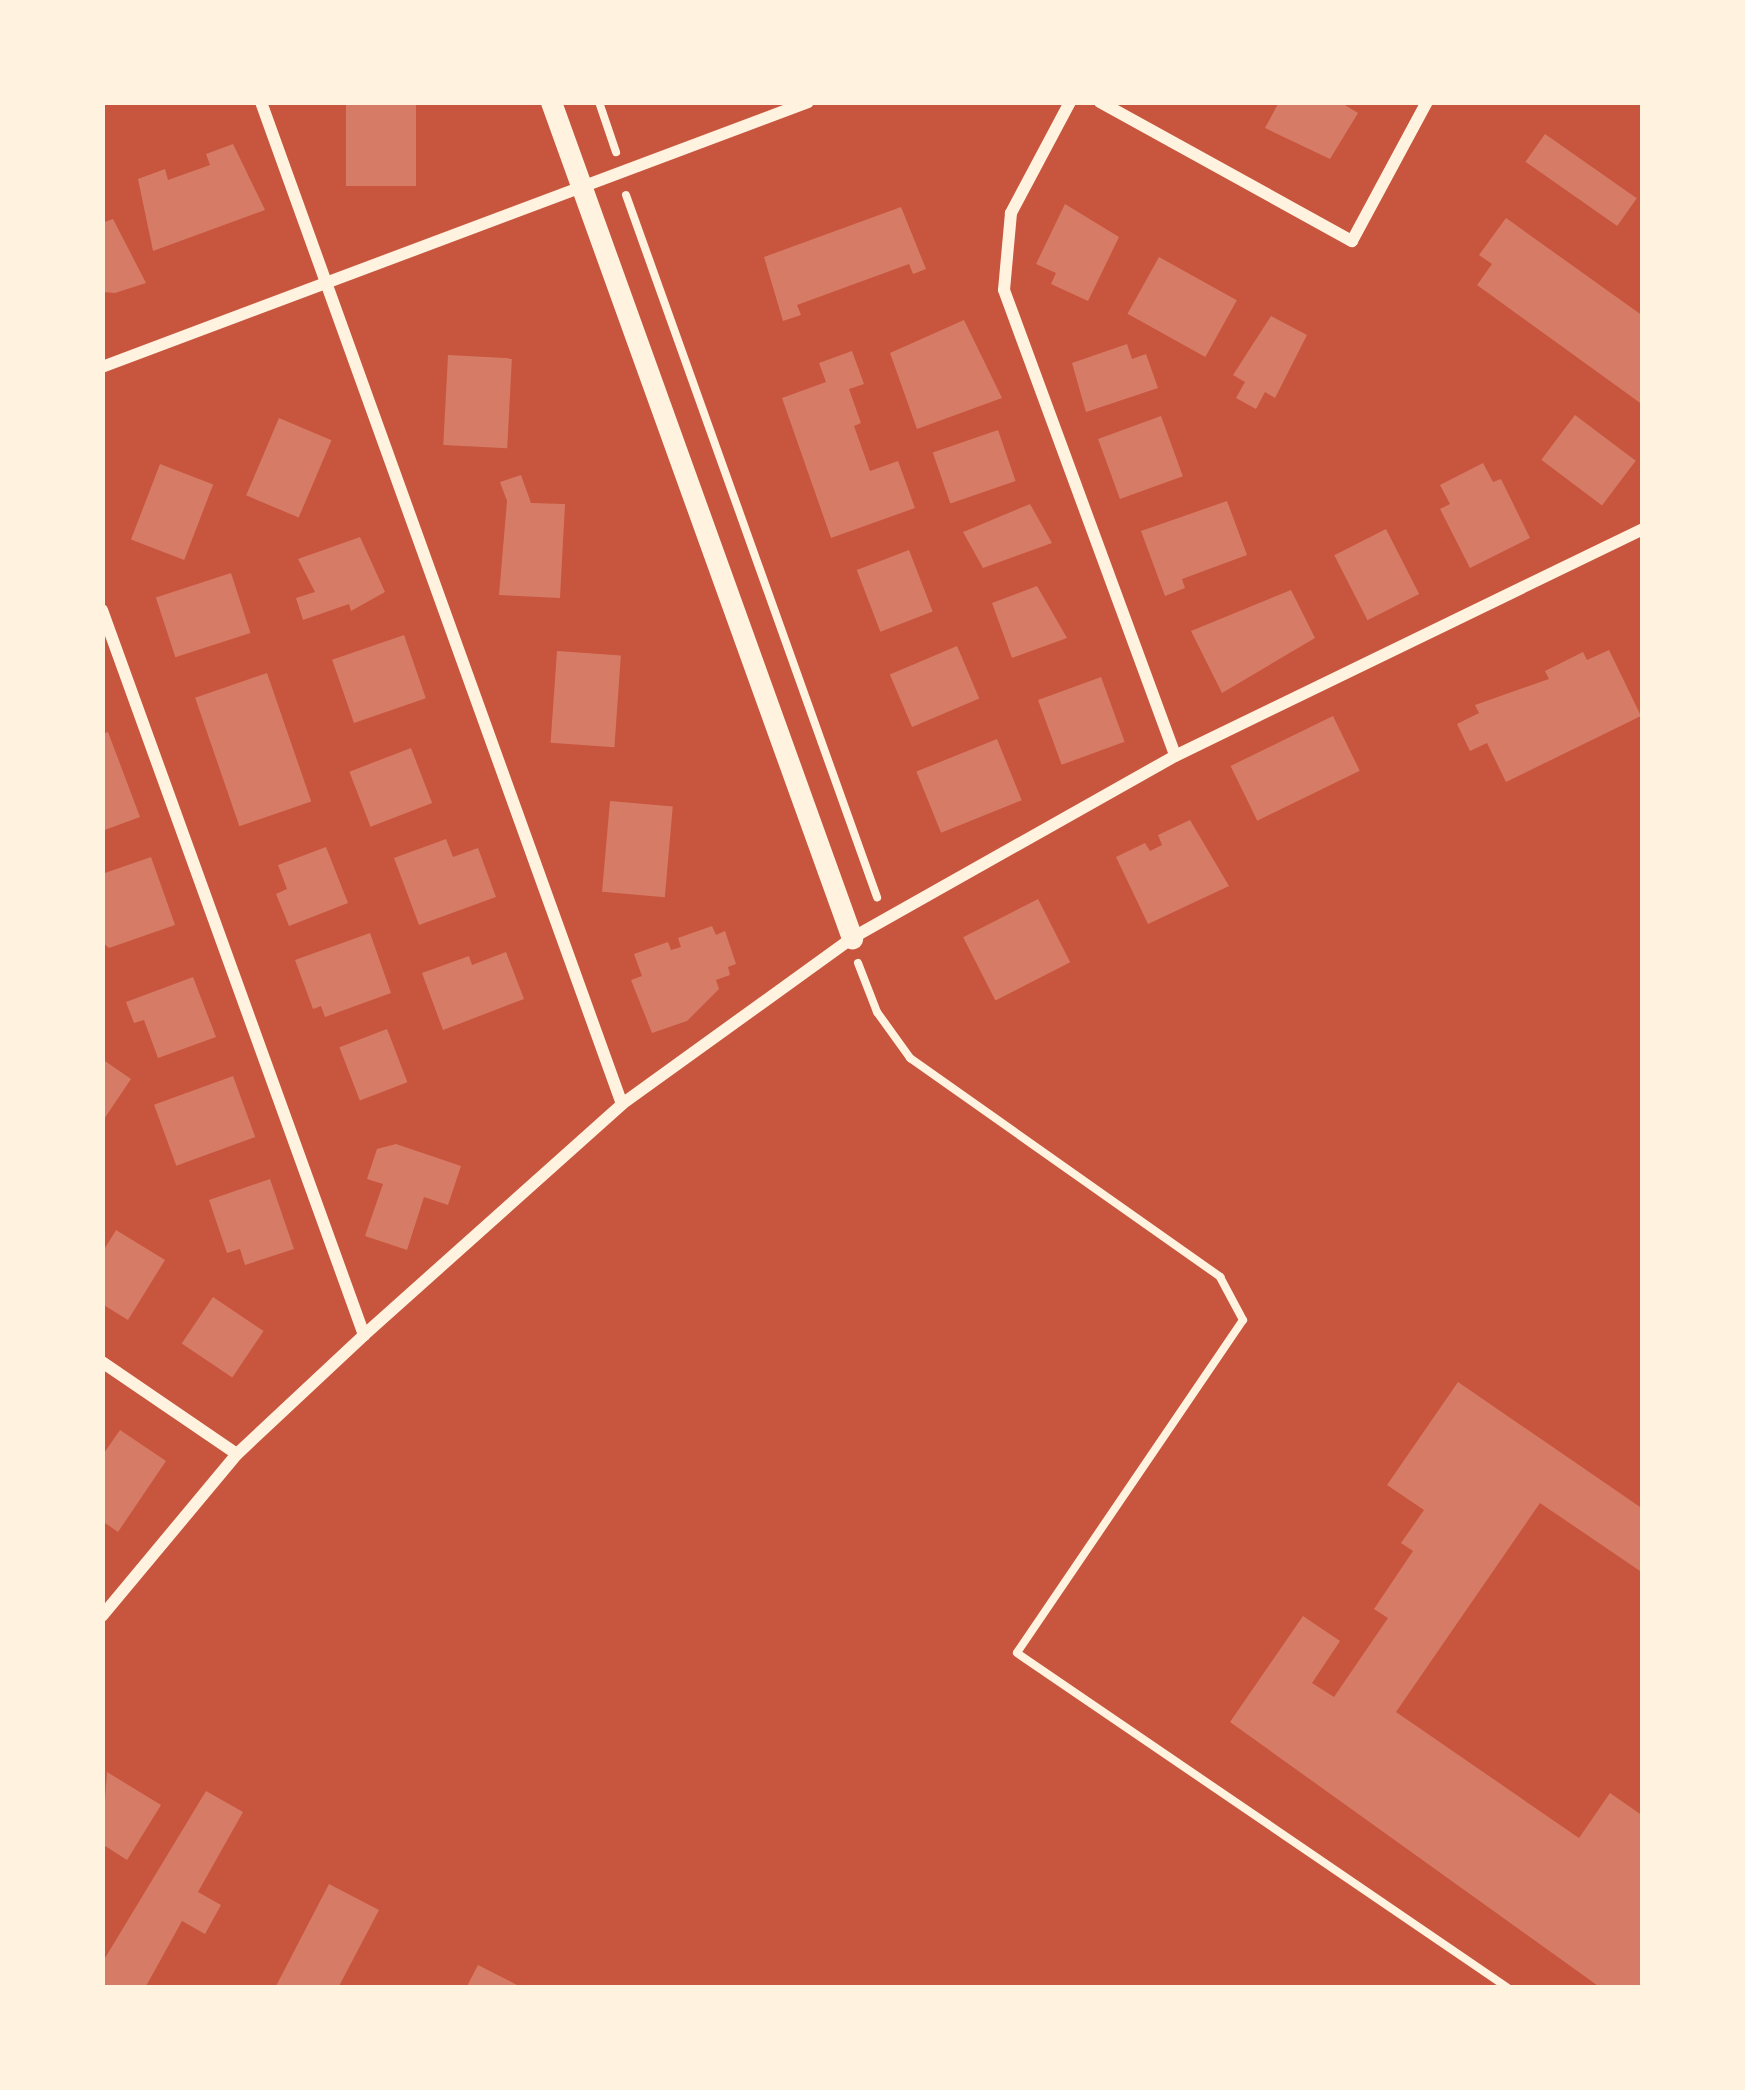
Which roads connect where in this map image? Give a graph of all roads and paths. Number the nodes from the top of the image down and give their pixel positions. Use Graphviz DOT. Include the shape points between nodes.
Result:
graph roads {
  1 [pos="261,102"];
  2 [pos="551,102"];
  3 [pos="599,102"];
  4 [pos="808,102"];
  5 [pos="1070,102"];
  6 [pos="1100,102"];
  7 [pos="1427,102"];
  8 [pos="618,172"];
  9 [pos="580,184"];
  10 [pos="324,287"];
  11 [pos="102,368"];
  12 [pos="1643,529"];
  13 [pos="102,610"];
  14 [pos="1175,756"];
  15 [pos="860,933"];
  16 [pos="622,1104"];
  17 [pos="364,1335"];
  18 [pos="102,1362"];
  19 [pos="238,1454"];
  20 [pos="102,1616"];
  21 [pos="1508,1988"];
  1 -- 10 [label="street"];
  2 -- 9 [label="street"];
  3 -- 8 [label="path"];
  4 -- 8 [label="street"];
  5 -- 14 [label="street" via="1011,213 1004,290"];
  6 -- 7 [label="street" via="1352,241"];
  8 -- 9 [label="street"];
  8 -- 15 [label="path" via="879,892"];
  9 -- 10 [label="street"];
  9 -- 15 [label="street"];
  10 -- 11 [label="street"];
  10 -- 16 [label="street"];
  12 -- 14 [label="street"];
  13 -- 17 [label="street"];
  14 -- 15 [label="street"];
  15 -- 16 [label="street"];
  15 -- 21 [label="path" via="856,958 877,1012 910,1058 1220,1277 1243,1320 1017,1653"];
  16 -- 17 [label="street"];
  17 -- 19 [label="street"];
  18 -- 19 [label="street"];
  19 -- 20 [label="street"];
}
